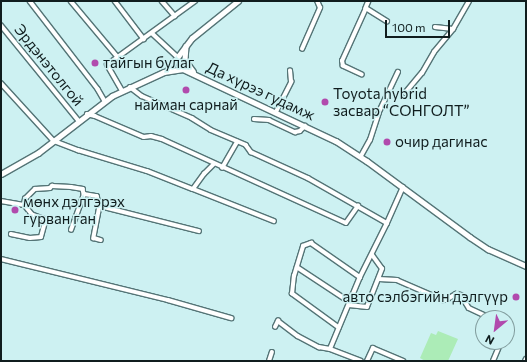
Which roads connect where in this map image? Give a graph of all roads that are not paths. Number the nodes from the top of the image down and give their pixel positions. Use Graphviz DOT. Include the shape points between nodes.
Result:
graph roads {
  1 [pos="30,1"];
  2 [pos="71,1"];
  3 [pos="114,1"];
  4 [pos="162,1"];
  5 [pos="195,1"];
  6 [pos="318,1"];
  7 [pos="369,1"];
  8 [pos="468,1"];
  9 [pos="236,2"];
  10 [pos="366,8"];
  11 [pos="175,16"];
  12 [pos="387,21"];
  13 [pos="1,25"];
  14 [pos="435,27"];
  15 [pos="453,29"];
  16 [pos="152,33"];
  17 [pos="144,39"];
  18 [pos="187,42"];
  19 [pos="302,49"];
  20 [pos="117,56"];
  21 [pos="177,56"];
  22 [pos="186,62"];
  23 [pos="180,69"];
  24 [pos="167,71"];
  25 [pos="290,71"];
  26 [pos="398,72"];
  27 [pos="198,75"];
  28 [pos="362,75"];
  29 [pos="1,84"];
  30 [pos="130,87"];
  31 [pos="122,91"];
  32 [pos="405,93"];
  33 [pos="105,101"];
  34 [pos="276,112"];
  35 [pos="87,114"];
  36 [pos="254,118"];
  37 [pos="79,121"];
  38 [pos="305,125"];
  39 [pos="54,140"];
  40 [pos="237,142"];
  41 [pos="361,156"];
  42 [pos="214,164"];
  43 [pos="222,168"];
  44 [pos="1,174"];
  45 [pos="403,187"];
  46 [pos="193,189"];
  47 [pos="84,194"];
  48 [pos="1,201"];
  49 [pos="24,205"];
  50 [pos="100,206"];
  51 [pos="358,206"];
  52 [pos="274,221"];
  53 [pos="387,223"];
  54 [pos="71,230"];
  55 [pos="199,231"];
  56 [pos="11,234"];
  57 [pos="101,240"];
  58 [pos="372,255"];
  59 [pos="1,259"];
  60 [pos="526,266"];
  61 [pos="297,267"];
  62 [pos="360,277"];
  63 [pos="379,279"];
  64 [pos="349,303"];
  65 [pos="475,311"];
  66 [pos="231,318"];
  67 [pos="275,327"];
  68 [pos="339,328"];
  69 [pos="330,349"];
  70 [pos="498,350"];
  71 [pos="272,352"];
  72 [pos="270,361"];
  73 [pos="362,361"];
  74 [pos="367,361"];
  75 [pos="403,361"];
  76 [pos="493,361"];
  1 -- 33 [label="street"];
  2 -- 20 [label="street"];
  3 -- 17 [label="street"];
  4 -- 11 [label="street"];
  5 -- 11 [label="street"];
  6 -- 19 [label="street" via="320,8"];
  7 -- 10 [label="street"];
  8 -- 15 [label="street"];
  9 -- 18 [label="main road"];
  10 -- 12 [label="street"];
  10 -- 28 [label="street" via="342,62 344,66"];
  11 -- 16 [label="street"];
  13 -- 37 [label="street, Эрдэнэтолгой"];
  14 -- 15 [label="street"];
  15 -- 32 [label="street"];
  16 -- 17 [label="street"];
  16 -- 21 [label="street"];
  17 -- 20 [label="street"];
  18 -- 21 [label="main road"];
  18 -- 22 [label="main road" via="184,54"];
  20 -- 31 [label="street" via="107,65"];
  21 -- 24 [label="main road"];
  22 -- 23 [label="main road"];
  22 -- 27 [label="main road"];
  23 -- 24 [label="main road, Да хүрээ гудамж"];
  23 -- 27 [label="main road, Да хүрээ гудамж"];
  24 -- 30 [label="main road, Да хүрээ гудамж"];
  25 -- 34 [label="street" via="291,82"];
  26 -- 41 [label="street"];
  27 -- 34 [label="main road, Да хүрээ гудамж"];
  29 -- 39 [label="street"];
  30 -- 31 [label="main road, Да хүрээ гудамж"];
  30 -- 40 [label="street" via="142,96"];
  31 -- 33 [label="main road, Да хүрээ гудамж"];
  33 -- 35 [label="main road, Да хүрээ гудамж"];
  34 -- 38 [label="main road, Да хүрээ гудамж"];
  35 -- 37 [label="main road, Да хүрээ гудамж"];
  35 -- 42 [label="street" via="144,137 162,139"];
  36 -- 38 [label="street" via="269,120 294,132 300,131"];
  37 -- 39 [label="main road, Да хүрээ гудамж"];
  38 -- 41 [label="main road, Да хүрээ гудамж"];
  39 -- 44 [label="main road, Да хүрээ гудамж" via="25,161"];
  39 -- 46 [label="street"];
  40 -- 43 [label="street"];
  40 -- 51 [label="street" via="246,145 250,152 308,178"];
  41 -- 45 [label="main road, Да хүрээ гудамж"];
  42 -- 43 [label="street"];
  42 -- 46 [label="street"];
  43 -- 51 [label="street" via="346,223"];
  45 -- 53 [label="street"];
  45 -- 60 [label="main road, Да хүрээ гудамж" via="476,241"];
  46 -- 52 [label="street"];
  47 -- 49 [label="street" via="83,189 59,186 35,189 25,199"];
  47 -- 50 [label="street" via="97,196"];
  47 -- 54 [label="street"];
  48 -- 49 [label="street"];
  49 -- 56 [label="street" via="32,215 45,222 41,237 30,238"];
  50 -- 55 [label="street"];
  50 -- 57 [label="street" via="94,238"];
  51 -- 53 [label="street"];
  53 -- 58 [label="street"];
  58 -- 62 [label="street"];
  58 -- 63 [label="street" via="382,269"];
  59 -- 66 [label="street" via="174,301"];
  61 -- 62 [label="street" via="303,246 311,243"];
  61 -- 64 [label="street"];
  61 -- 68 [label="street" via="292,294"];
  62 -- 64 [label="street"];
  63 -- 64 [label="street" via="367,307"];
  63 -- 65 [label="street" via="397,280 443,300 456,294 461,295 469,308"];
  64 -- 68 [label="street"];
  67 -- 69 [label="street" via="278,321 298,336 319,347"];
  68 -- 69 [label="street"];
  69 -- 73 [label="street"];
  70 -- 76 [label="street"];
  71 -- 72 [label="street"];
  74 -- 75 [label="street" via="373,348"];
}
